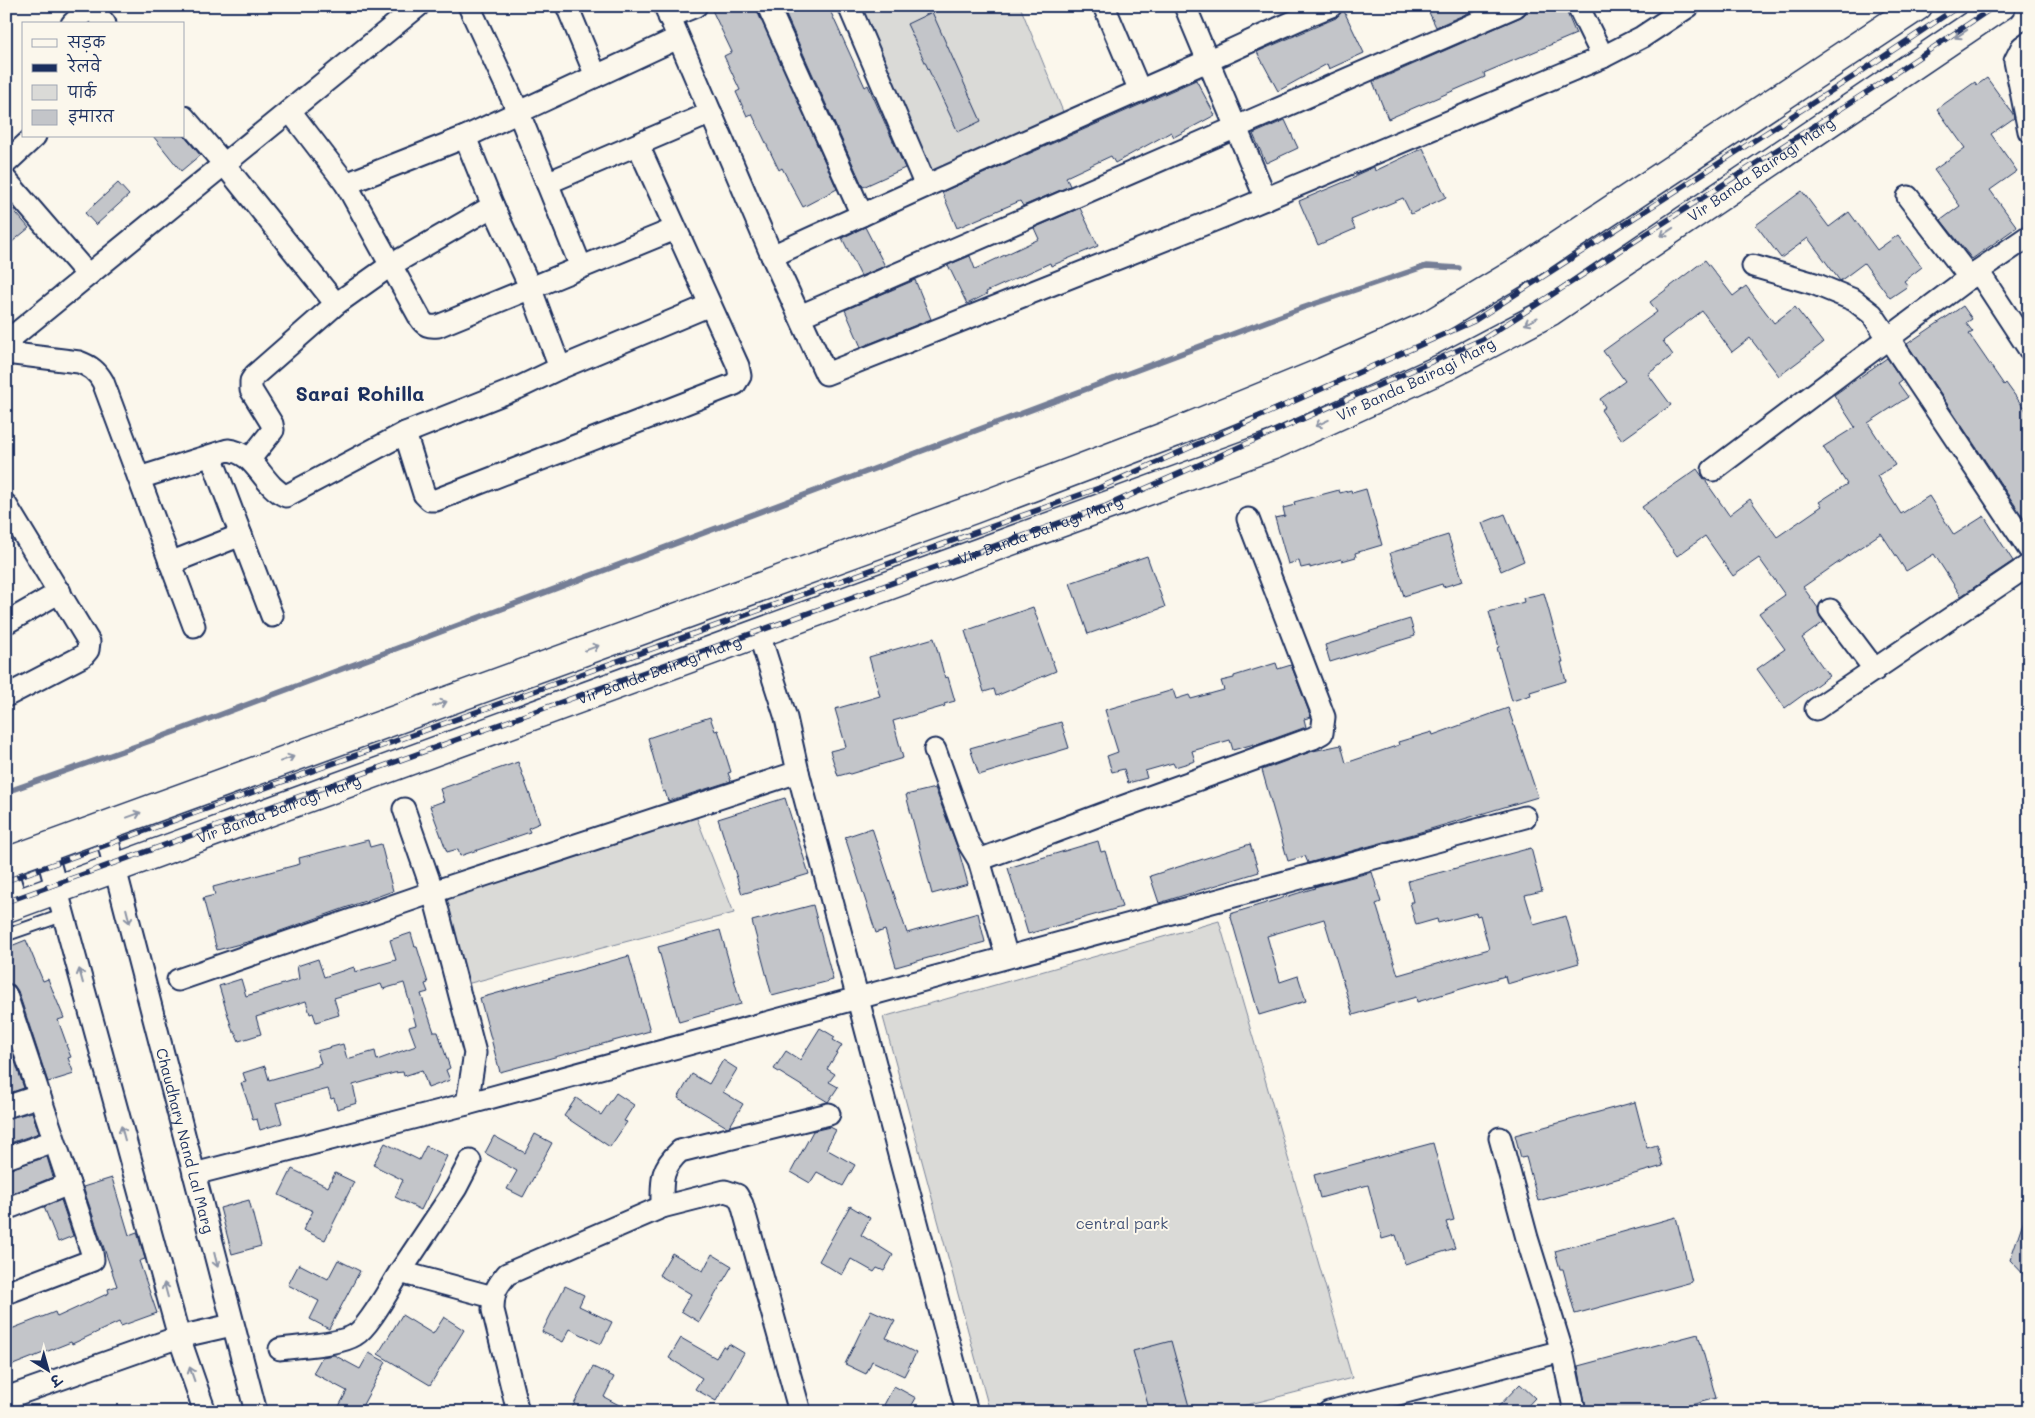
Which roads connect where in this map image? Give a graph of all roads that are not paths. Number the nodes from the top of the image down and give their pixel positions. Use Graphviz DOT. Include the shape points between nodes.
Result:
graph roads {
  1 [pos="418,6"];
  2 [pos="469,6"];
  3 [pos="567,6"];
  4 [pos="696,6"];
  5 [pos="768,6"];
  6 [pos="849,6"];
  7 [pos="1104,6"];
  8 [pos="1185,6"];
  9 [pos="1331,6"];
  10 [pos="1516,6"];
  11 [pos="1578,6"];
  12 [pos="1690,6"];
  13 [pos="1918,6"];
  14 [pos="2001,6"];
  15 [pos="91,7"];
  16 [pos="667,12"];
  17 [pos="1287,14"];
  18 [pos="74,22"];
  19 [pos="103,22"];
  20 [pos="678,38"];
  21 [pos="2029,42"];
  22 [pos="1603,57"];
  23 [pos="1209,61"];
  24 [pos="596,76"];
  25 [pos="1140,91"];
  26 [pos="290,110"];
  27 [pos="518,111"];
  28 [pos="711,113"];
  29 [pos="185,118"];
  30 [pos="1237,128"];
  31 [pos="2029,131"];
  32 [pos="466,137"];
  33 [pos="34,138"];
  34 [pos="638,145"];
  35 [pos="6,163"];
  36 [pos="224,164"];
  37 [pos="6,180"];
  38 [pos="547,183"];
  39 [pos="346,184"];
  40 [pos="926,186"];
  41 [pos="1908,197"];
  42 [pos="1266,199"];
  43 [pos="493,206"];
  44 [pos="862,215"];
  45 [pos="675,229"];
  46 [pos="2029,236"];
  47 [pos="772,256"];
  48 [pos="391,265"];
  49 [pos="1753,266"];
  50 [pos="581,267"];
  51 [pos="88,275"];
  52 [pos="1974,275"];
  53 [pos="530,287"];
  54 [pos="336,304"];
  55 [pos="710,305"];
  56 [pos="800,316"];
  57 [pos="1889,338"];
  58 [pos="6,342"];
  59 [pos="2029,349"];
  60 [pos="6,353"];
  61 [pos="560,368"];
  62 [pos="405,433"];
  63 [pos="211,456"];
  64 [pos="250,459"];
  65 [pos="1713,470"];
  66 [pos="139,478"];
  67 [pos="6,505"];
  68 [pos="1248,519"];
  69 [pos="241,535"];
  70 [pos="2029,549"];
  71 [pos="170,562"];
  72 [pos="2029,565"];
  73 [pos="60,592"];
  74 [pos="1830,610"];
  75 [pos="272,616"];
  76 [pos="6,623"];
  77 [pos="194,626"];
  78 [pos="759,634"];
  79 [pos="1876,670"];
  80 [pos="6,696"];
  81 [pos="1816,709"];
  82 [pos="935,750"];
  83 [pos="798,772"];
  84 [pos="404,809"];
  85 [pos="1525,817"];
  86 [pos="104,826"];
  87 [pos="45,847"];
  88 [pos="979,860"];
  89 [pos="6,862"];
  90 [pos="6,868"];
  91 [pos="116,868"];
  92 [pos="432,892"];
  93 [pos="60,902"];
  94 [pos="11,906"];
  95 [pos="6,935"];
  96 [pos="1007,957"];
  97 [pos="178,980"];
  98 [pos="6,995"];
  99 [pos="858,996"];
  100 [pos="14,1045"];
  101 [pos="40,1096"];
  102 [pos="467,1104"];
  103 [pos="6,1107"];
  104 [pos="829,1114"];
  105 [pos="1500,1138"];
  106 [pos="54,1141"];
  107 [pos="6,1158"];
  108 [pos="470,1161"];
  109 [pos="194,1174"];
  110 [pos="69,1184"];
  111 [pos="662,1207"];
  112 [pos="6,1209"];
  113 [pos="400,1272"];
  114 [pos="6,1294"];
  115 [pos="493,1296"];
  116 [pos="232,1325"];
  117 [pos="179,1337"];
  118 [pos="280,1348"];
  119 [pos="1562,1351"];
  120 [pos="6,1398"];
  121 [pos="205,1412"];
  122 [pos="256,1412"];
  123 [pos="518,1412"];
  124 [pos="800,1412"];
  125 [pos="967,1412"];
  126 [pos="1329,1412"];
  127 [pos="1575,1412"];
  1 -- 26 [label="street"];
  2 -- 27 [label="street"];
  3 -- 24 [label="street"];
  4 -- 16 [label="street"];
  5 -- 44 [label="street"];
  6 -- 40 [label="street"];
  7 -- 25 [label="street"];
  8 -- 23 [label="street"];
  9 -- 17 [label="street"];
  10 -- 30 [label="street"];
  11 -- 22 [label="street"];
  12 -- 22 [label="street"];
  86 -- 13 [label="main road, one-way" via="974,509 1183,429 1428,326 1527,266"];
  14 -- 78 [label="main road, Vir Banda Bairagi Marg, one-way" via="1551,311 1447,366 1276,444"];
  15 -- 18 [label="street"];
  15 -- 19 [label="street"];
  16 -- 20 [label="street"];
  17 -- 23 [label="street"];
  20 -- 24 [label="street"];
  20 -- 28 [label="street"];
  21 -- 31 [label="street" via="2022,47 2015,61"];
  22 -- 42 [label="street"];
  23 -- 25 [label="street"];
  23 -- 30 [label="street"];
  24 -- 27 [label="street"];
  25 -- 40 [label="street"];
  26 -- 36 [label="street"];
  26 -- 39 [label="street"];
  27 -- 32 [label="street"];
  27 -- 38 [label="street"];
  28 -- 34 [label="street"];
  28 -- 47 [label="street"];
  29 -- 36 [label="street"];
  30 -- 42 [label="street"];
  30 -- 56 [label="street"];
  32 -- 39 [label="street"];
  32 -- 43 [label="street"];
  33 -- 35 [label="street"];
  34 -- 38 [label="street"];
  34 -- 45 [label="street"];
  36 -- 51 [label="street"];
  36 -- 54 [label="street"];
  37 -- 51 [label="street"];
  38 -- 50 [label="street"];
  39 -- 48 [label="street"];
  40 -- 44 [label="street"];
  41 -- 52 [label="street"];
  42 -- 56 [label="street" via="826,374"];
  43 -- 48 [label="street"];
  43 -- 53 [label="street"];
  44 -- 47 [label="street"];
  45 -- 50 [label="street"];
  45 -- 55 [label="street"];
  46 -- 52 [label="street"];
  47 -- 56 [label="street"];
  48 -- 53 [label="street" via="424,325 431,327"];
  48 -- 54 [label="street"];
  49 -- 57 [label="street" via="1815,284 1854,300 1872,314"];
  50 -- 53 [label="street"];
  51 -- 58 [label="street"];
  52 -- 57 [label="street"];
  52 -- 59 [label="street"];
  53 -- 61 [label="street"];
  54 -- 64 [label="street" via="250,381 251,390 273,430"];
  55 -- 61 [label="street"];
  55 -- 62 [label="street" via="740,376 735,384 724,389 436,500 430,500 424,494"];
  57 -- 65 [label="street"];
  57 -- 70 [label="street"];
  60 -- 66 [label="street" via="79,362 98,374"];
  61 -- 62 [label="street"];
  62 -- 64 [label="street" via="286,496 276,492"];
  63 -- 64 [label="street" via="228,450"];
  63 -- 66 [label="street"];
  63 -- 69 [label="street"];
  66 -- 71 [label="street"];
  67 -- 73 [label="street"];
  68 -- 88 [label="street" via="1324,717 1322,733"];
  69 -- 71 [label="street"];
  69 -- 75 [label="street"];
  71 -- 77 [label="street"];
  72 -- 79 [label="street"];
  73 -- 76 [label="street"];
  73 -- 80 [label="street" via="87,636 88,650 83,656"];
  74 -- 79 [label="street"];
  78 -- 83 [label="street" via="786,718"];
  78 -- 91 [label="main road, Vir Banda Bairagi Marg"];
  79 -- 81 [label="street"];
  82 -- 88 [label="street" via="968,842"];
  83 -- 92 [label="street"];
  83 -- 99 [label="street"];
  84 -- 92 [label="street"];
  85 -- 96 [label="street"];
  86 -- 87 [label="main road"];
  86 -- 91 [label="street, Chaudhary Nand Lal Marg"];
  87 -- 89 [label="main road"];
  87 -- 93 [label="street"];
  88 -- 96 [label="street"];
  90 -- 94 [label="street"];
  91 -- 93 [label="main road, Vir Banda Bairagi Marg"];
  91 -- 109 [label="street, Chaudhary Nand Lal Marg, one-way"];
  92 -- 97 [label="street"];
  92 -- 102 [label="street" via="475,1054"];
  93 -- 94 [label="main road, Vir Banda Bairagi Marg"];
  93 -- 95 [label="lane"];
  117 -- 93 [label="street, one-way"];
  96 -- 99 [label="street"];
  98 -- 100 [label="street"];
  99 -- 102 [label="street"];
  99 -- 125 [label="street"];
  100 -- 101 [label="street"];
  101 -- 103 [label="street"];
  101 -- 106 [label="street"];
  102 -- 109 [label="street"];
  104 -- 111 [label="street" via="680,1151 669,1161 662,1176"];
  105 -- 119 [label="street"];
  106 -- 107 [label="street"];
  106 -- 110 [label="street"];
  108 -- 113 [label="street" via="456,1188"];
  109 -- 116 [label="street, Chaudhary Nand Lal Marg, one-way"];
  110 -- 112 [label="street"];
  110 -- 114 [label="street" via="92,1260"];
  111 -- 115 [label="street" via="517,1268 498,1284"];
  111 -- 124 [label="street" via="725,1191 737,1196 742,1204"];
  113 -- 115 [label="street"];
  113 -- 118 [label="street" via="365,1327 356,1335 342,1340"];
  115 -- 123 [label="street" via="493,1310"];
  116 -- 117 [label="street"];
  116 -- 122 [label="street, Chaudhary Nand Lal Marg"];
  117 -- 120 [label="street"];
  121 -- 117 [label="street, one-way"];
  119 -- 126 [label="street"];
  119 -- 127 [label="street"];
}
